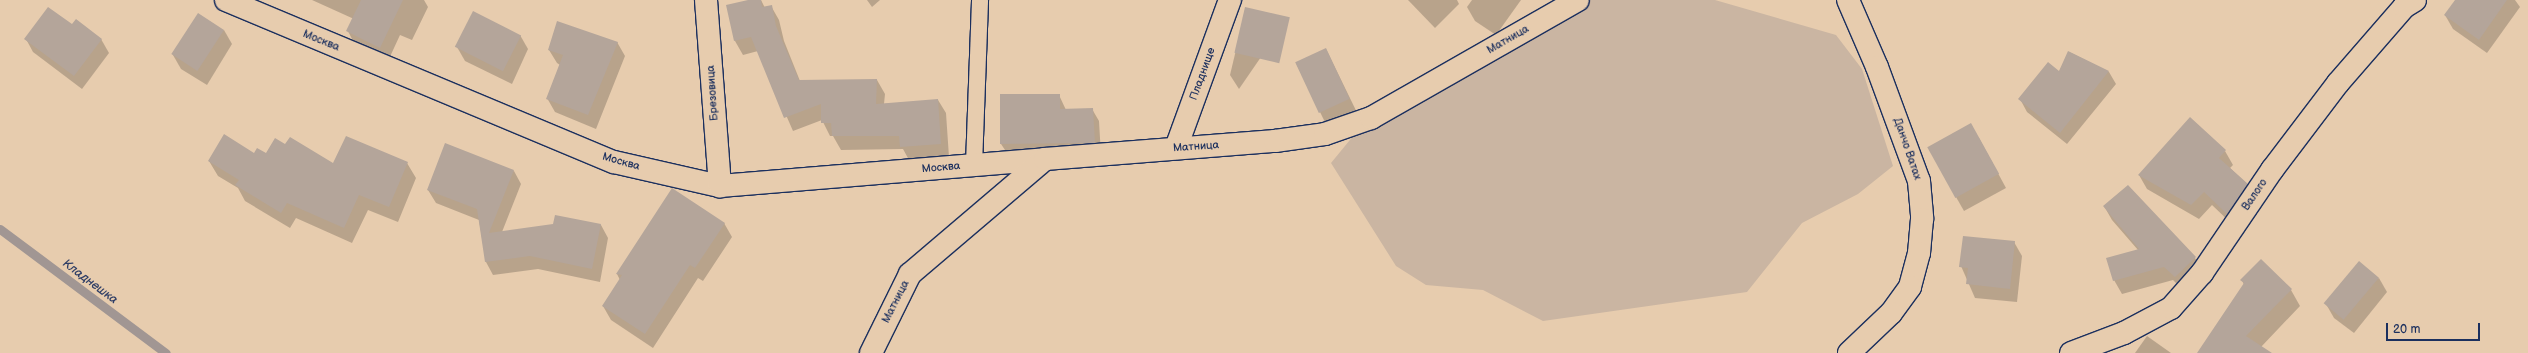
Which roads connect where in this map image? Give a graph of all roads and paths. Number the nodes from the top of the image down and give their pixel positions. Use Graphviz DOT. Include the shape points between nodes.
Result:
graph roads {
  1 [pos="226,0"];
  2 [pos="706,0"];
  3 [pos="980,0"];
  4 [pos="1230,0"];
  5 [pos="1578,0"];
  6 [pos="1848,0"];
  7 [pos="2415,0"];
  8 [pos="1176,148"];
  9 [pos="1045,159"];
  10 [pos="974,165"];
  11 [pos="720,186"];
  12 [pos="871,353"];
  13 [pos="1849,353"];
  14 [pos="2071,353"];
  1 -- 11 [label="street, Москва" via="614,162"];
  2 -- 11 [label="street, Брезовица"];
  3 -- 10 [label="lane"];
  4 -- 8 [label="street, Пладнище"];
  5 -- 8 [label="street, Матница" via="1371,118 1325,134 1274,141"];
  6 -- 13 [label="street, Данчо Ватах" via="1878,67 1919,181 1922,219 1919,253 1910,286 1891,313"];
  7 -- 14 [label="street, Валого" via="2404,8 2338,83 2272,170 2202,273 2171,308 2124,333"];
  8 -- 9 [label="street, Матница"];
  9 -- 10 [label="street, Москва"];
  9 -- 12 [label="street, Матница" via="910,274"];
  10 -- 11 [label="street, Москва"];
}
